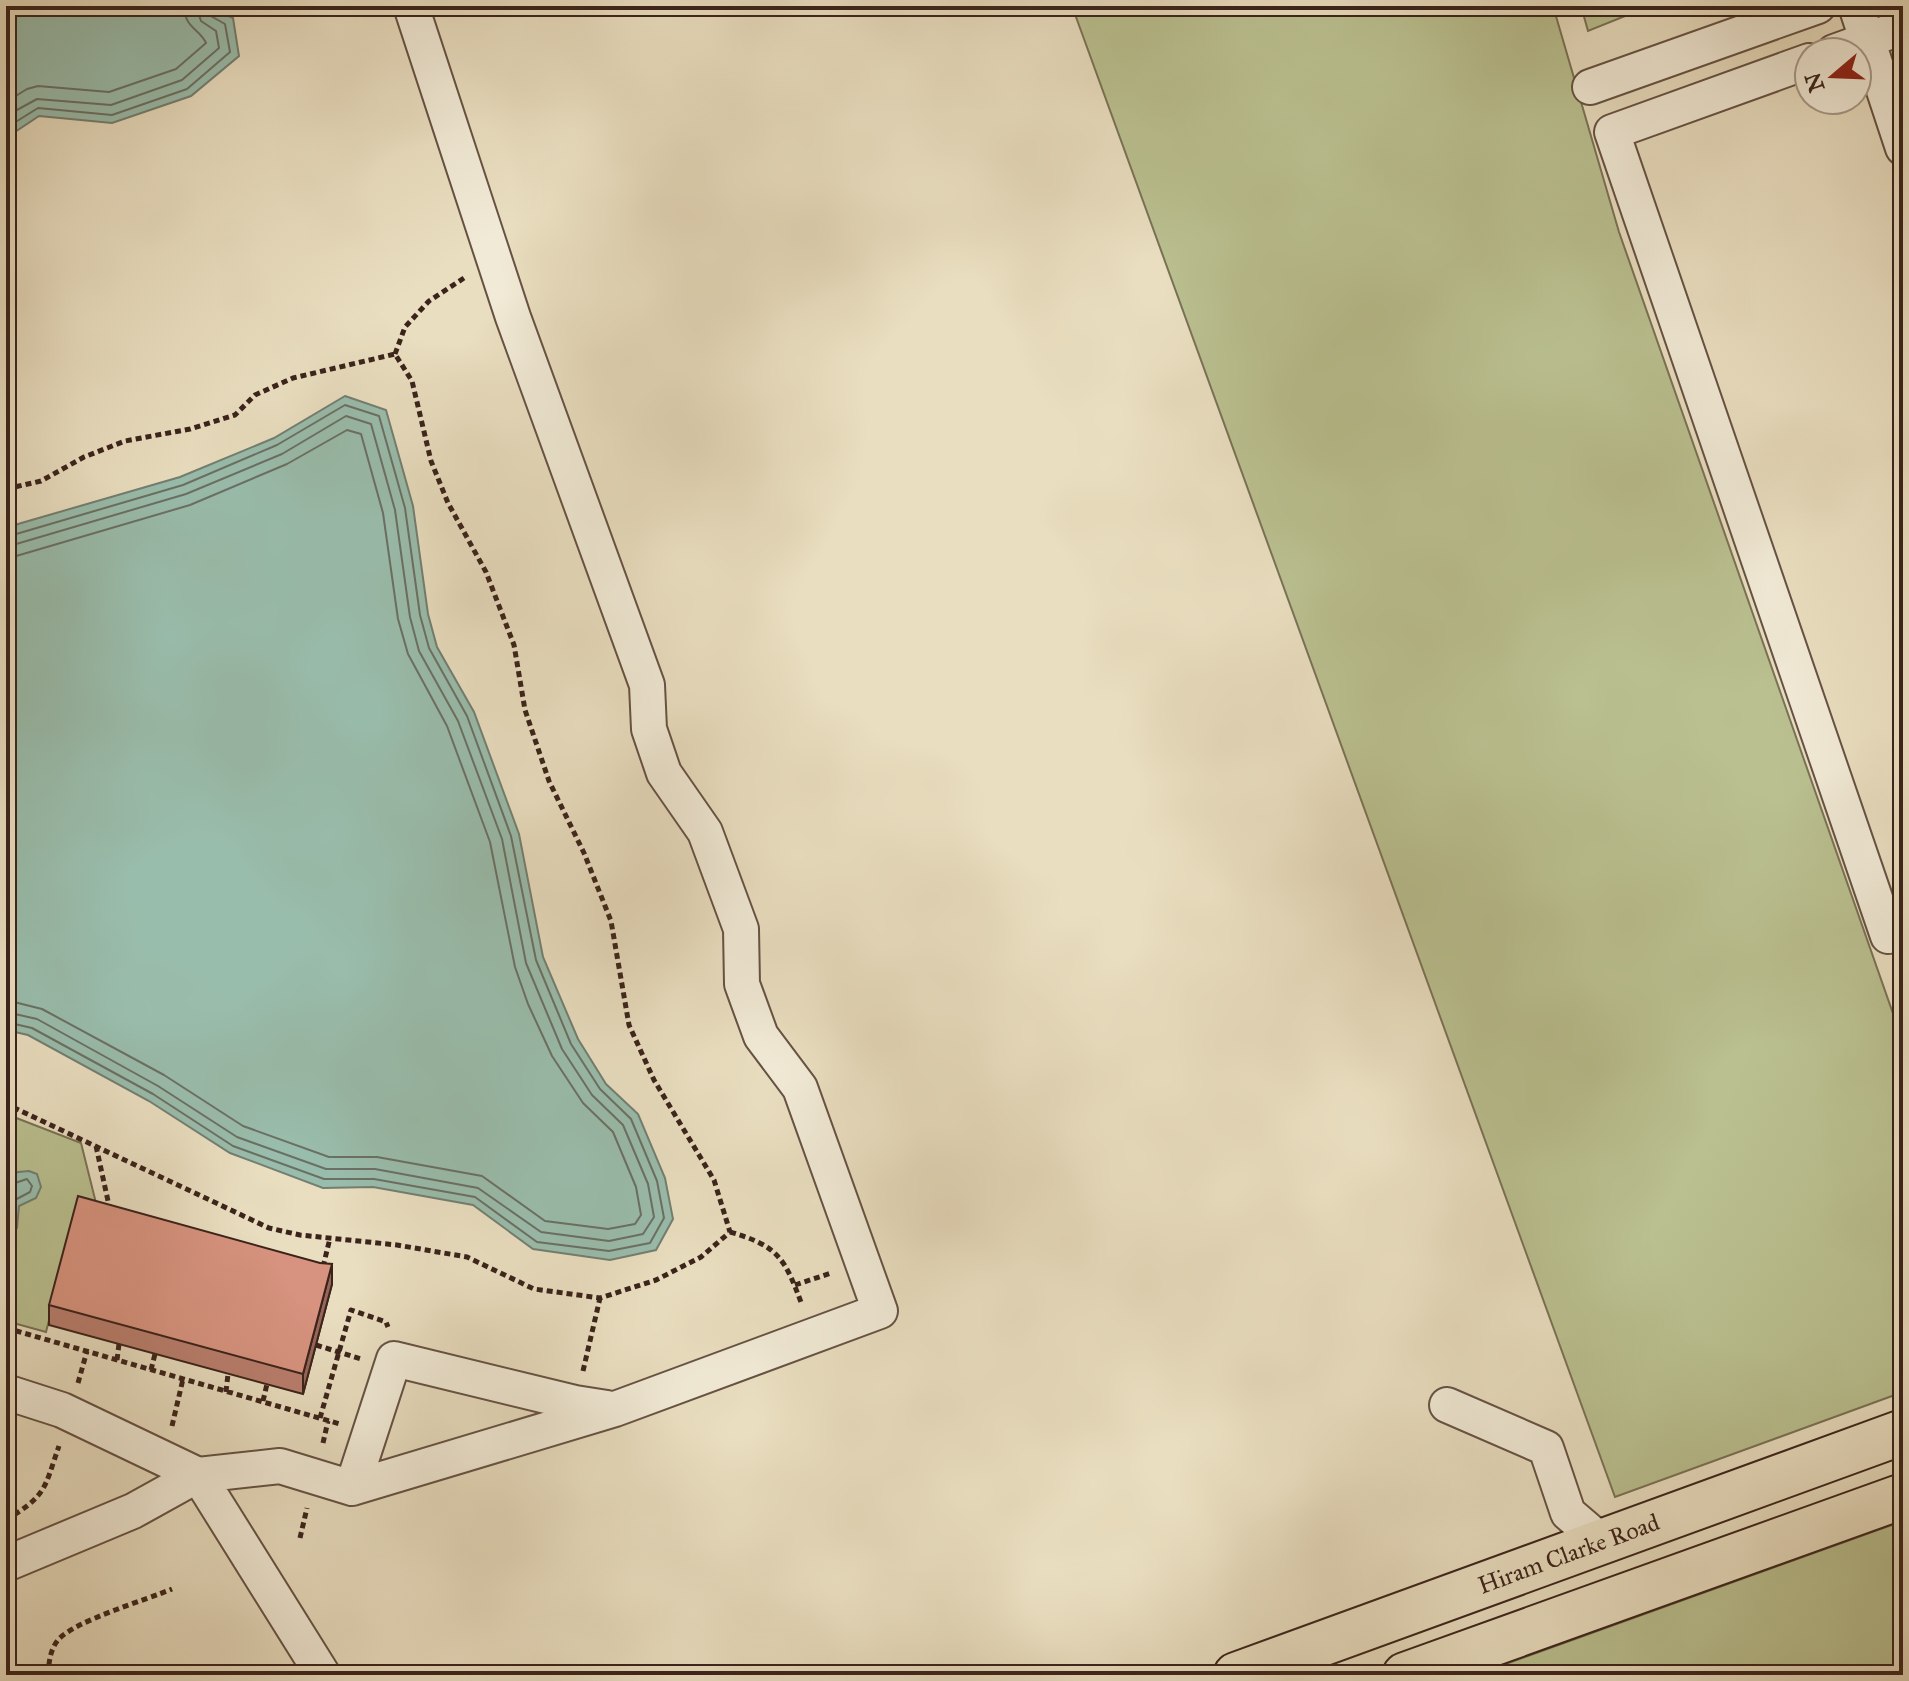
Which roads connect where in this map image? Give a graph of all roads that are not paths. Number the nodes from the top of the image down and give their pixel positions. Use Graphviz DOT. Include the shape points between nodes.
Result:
graph roads {
  1 [pos="411,6"];
  2 [pos="1818,6"];
  3 [pos="1856,6"];
  4 [pos="1903,27"];
  5 [pos="1864,36"];
  6 [pos="1873,37"];
  7 [pos="1873,63"];
  8 [pos="1793,67"];
  9 [pos="1590,87"];
  10 [pos="1903,148"];
  11 [pos="1903,931"];
  12 [pos="6,1392"];
  13 [pos="1447,1405"];
  14 [pos="615,1409"];
  15 [pos="1903,1432"];
  16 [pos="198,1475"];
  17 [pos="352,1488"];
  18 [pos="1903,1496"];
  19 [pos="1602,1542"];
  20 [pos="6,1564"];
  21 [pos="1621,1597"];
  22 [pos="323,1675"];
  23 [pos="1236,1675"];
  24 [pos="1405,1675"];
  1 -- 14 [label="lane" via="496,265 647,685 649,729 664,773 705,832 741,929 742,984 761,1036 800,1088 880,1311"];
  2 -- 9 [label="lane"];
  3 -- 5 [label="lane"];
  4 -- 6 [label="lane"];
  7 -- 10 [label="lane"];
  8 -- 11 [label="lane" via="1612,132 1888,936"];
  12 -- 16 [label="lane" via="62,1410"];
  13 -- 19 [label="lane" via="1546,1448 1568,1513"];
  14 -- 17 [label="lane"];
  14 -- 17 [label="lane" via="394,1359"];
  15 -- 19 [label="main road, Hiram Clarke Road"];
  16 -- 17 [label="lane" via="280,1466"];
  16 -- 20 [label="lane" via="133,1511"];
  16 -- 22 [label="lane"];
  18 -- 21 [label="main road"];
  19 -- 21 [label="main road"];
  19 -- 23 [label="main road, Hiram Clarke Road"];
  21 -- 24 [label="main road"];
}
